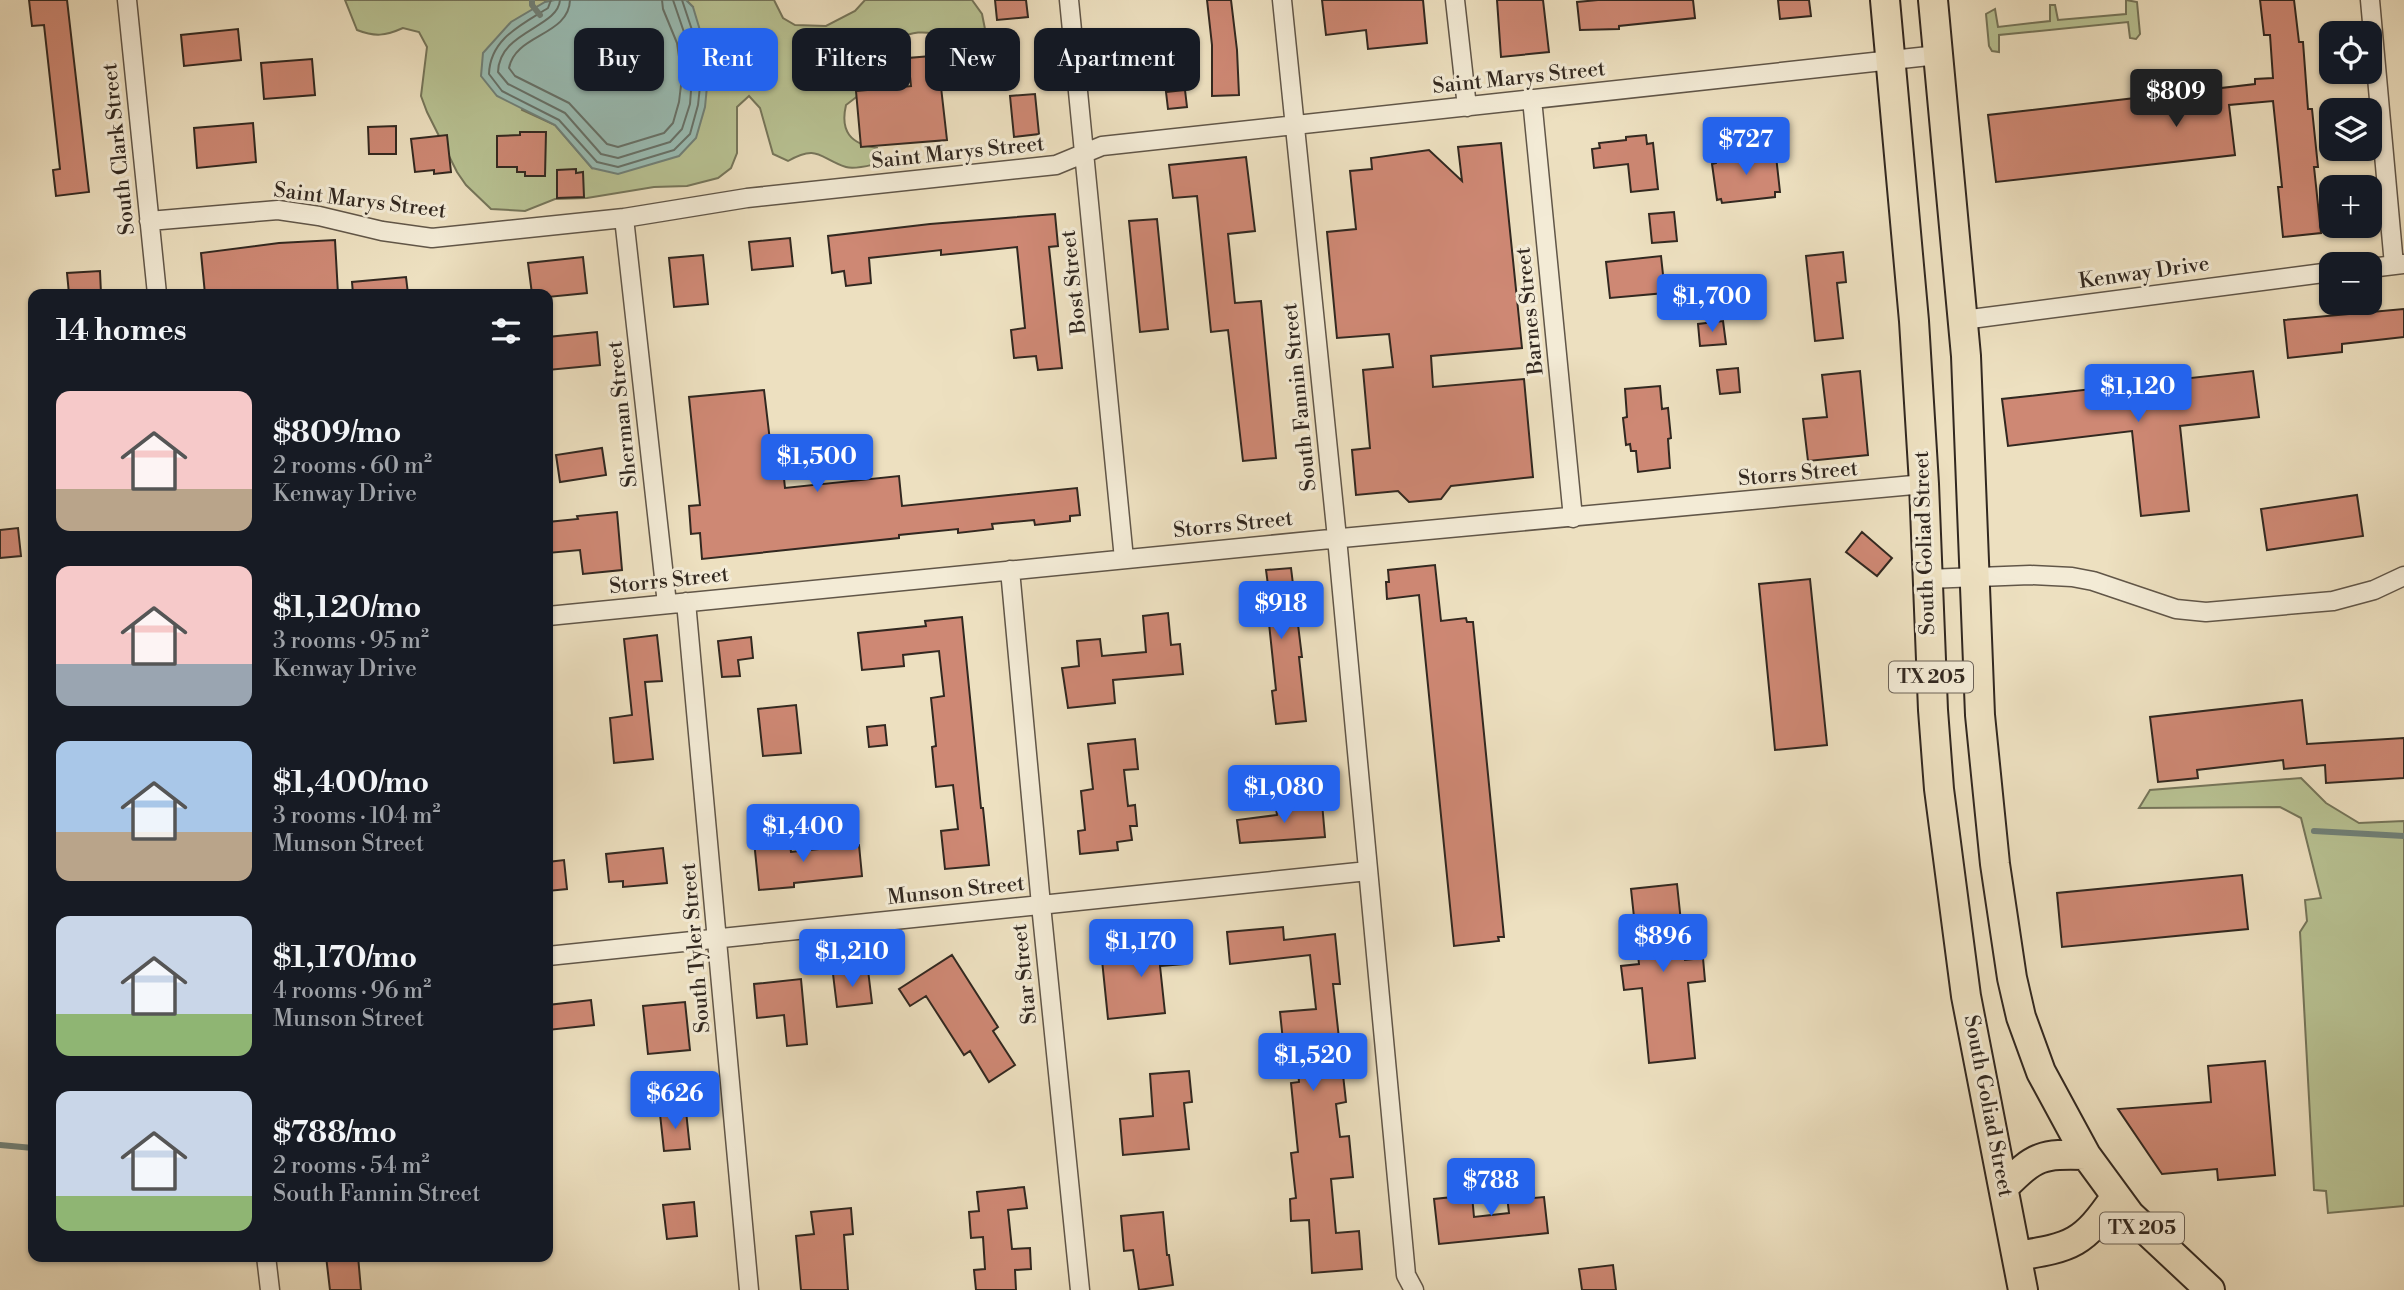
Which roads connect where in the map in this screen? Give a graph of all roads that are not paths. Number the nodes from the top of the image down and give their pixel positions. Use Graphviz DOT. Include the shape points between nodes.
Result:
graph roads {
  1 [pos="127,0"];
  2 [pos="1069,0"];
  3 [pos="1282,0"];
  4 [pos="1455,0"];
  5 [pos="1885,0"];
  6 [pos="1933,0"];
  7 [pos="2370,0"];
  8 [pos="1938,55"];
  9 [pos="1891,59"];
  10 [pos="1532,99"];
  11 [pos="1466,107"];
  12 [pos="1295,127"];
  13 [pos="1084,153"];
  14 [pos="624,218"];
  15 [pos="149,221"];
  16 [pos="2399,265"];
  17 [pos="2319,274"];
  18 [pos="156,289"];
  19 [pos="1963,320"];
  20 [pos="1924,485"];
  21 [pos="1573,517"];
  22 [pos="1337,538"];
  23 [pos="1124,559"];
  24 [pos="1010,570"];
  25 [pos="2404,576"];
  26 [pos="1975,578"];
  27 [pos="1927,579"];
  28 [pos="686,602"];
  29 [pos="667,604"];
  30 [pos="553,615"];
  31 [pos="1368,871"];
  32 [pos="1041,905"];
  33 [pos="718,938"];
  34 [pos="553,955"];
  35 [pos="2086,1156"];
  36 [pos="2004,1187"];
  37 [pos="2116,1196"];
  38 [pos="2017,1256"];
  39 [pos="267,1262"];
  40 [pos="270,1290"];
  41 [pos="749,1290"];
  42 [pos="1080,1290"];
  43 [pos="1414,1290"];
  44 [pos="2022,1290"];
  45 [pos="2210,1290"];
  1 -- 15 [label="street, South Clark Street"];
  2 -- 13 [label="street, Bost Street"];
  3 -- 12 [label="street, South Fannin Street"];
  4 -- 11 [label="street"];
  5 -- 9 [label="main road, South Goliad Street / TX 205"];
  6 -- 8 [label="main road, TX 205"];
  7 -- 16 [label="street"];
  8 -- 9 [label="street, Saint Marys Street"];
  8 -- 19 [label="main road, TX 205"];
  9 -- 10 [label="street, Saint Marys Street"];
  9 -- 20 [label="main road, South Goliad Street / TX 205"];
  10 -- 11 [label="street, Saint Marys Street"];
  10 -- 21 [label="street, Barnes Street"];
  11 -- 12 [label="street, Saint Marys Street"];
  12 -- 13 [label="street, Saint Marys Street" via="1101,146"];
  12 -- 22 [label="street, South Fannin Street"];
  13 -- 14 [label="street, Saint Marys Street" via="1056,165 747,198"];
  13 -- 23 [label="street, Bost Street"];
  14 -- 15 [label="street, Saint Marys Street" via="432,238 278,210"];
  14 -- 29 [label="street, Sherman Street"];
  15 -- 18 [label="street, South Clark Street"];
  17 -- 19 [label="street, Kenway Drive"];
  19 -- 26 [label="main road, TX 205"];
  20 -- 21 [label="street, Storrs Street"];
  20 -- 27 [label="main road, South Goliad Street / TX 205"];
  21 -- 22 [label="street, Storrs Street"];
  22 -- 23 [label="street, Storrs Street"];
  22 -- 31 [label="street, South Fannin Street"];
  23 -- 24 [label="street, Storrs Street"];
  24 -- 28 [label="street, Storrs Street"];
  24 -- 32 [label="street, Star Street"];
  25 -- 26 [label="street" via="2367,593 2333,601 2206,612 2168,607 2072,577"];
  26 -- 27 [label="street"];
  26 -- 35 [label="main road, TX 205" via="1981,726 2012,978 2041,1072"];
  27 -- 36 [label="main road, South Goliad Street / TX 205" via="1935,748 1948,868 1978,1063"];
  28 -- 29 [label="street, Storrs Street"];
  28 -- 33 [label="street, South Tyler Street"];
  29 -- 30 [label="street, Storrs Street"];
  31 -- 32 [label="street, Munson Street"];
  31 -- 43 [label="street, South Fannin Street" via="1406,1275"];
  32 -- 33 [label="street, Munson Street"];
  32 -- 42 [label="street, Star Street"];
  33 -- 34 [label="street, Munson Street"];
  33 -- 41 [label="street, South Tyler Street"];
  35 -- 36 [label="main road" via="2039,1158"];
  35 -- 37 [label="main road, TX 205"];
  36 -- 38 [label="main road, South Goliad Street / TX 205"];
  37 -- 38 [label="main road" via="2080,1240 2060,1249"];
  37 -- 45 [label="main road, TX 205" via="2139,1224"];
  38 -- 44 [label="main road, South Goliad Street / TX 205"];
  39 -- 40 [label="street"];
}
